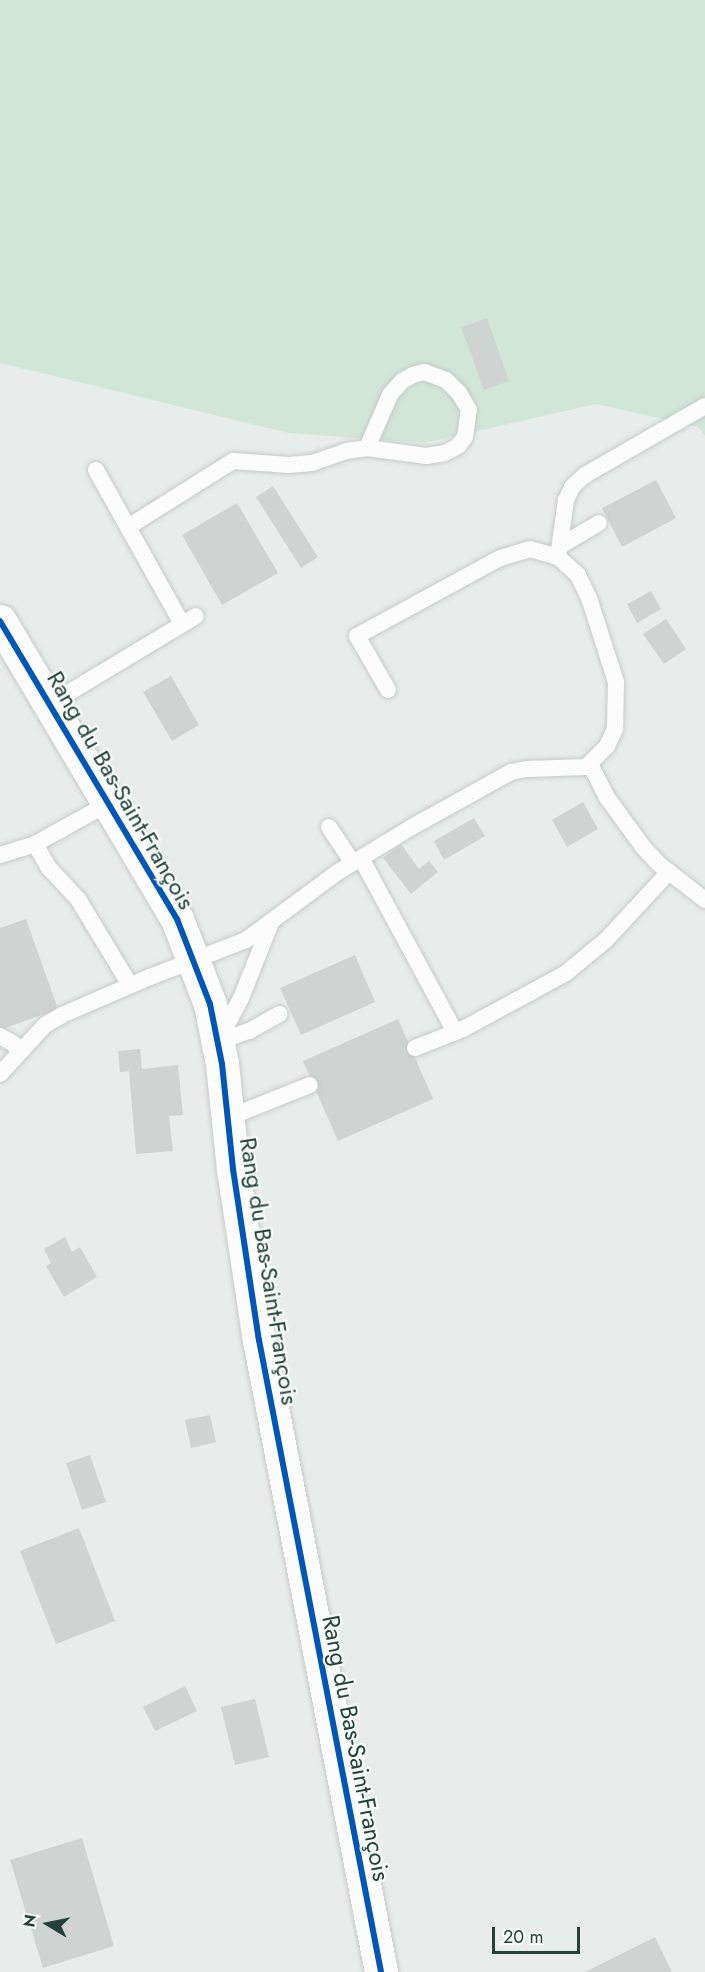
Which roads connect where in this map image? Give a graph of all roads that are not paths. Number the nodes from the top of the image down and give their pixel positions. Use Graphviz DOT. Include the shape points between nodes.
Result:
graph roads {
  1 [pos="705,406"];
  2 [pos="367,448"];
  3 [pos="96,470"];
  4 [pos="599,523"];
  5 [pos="128,527"];
  6 [pos="559,551"];
  7 [pos="0,621"];
  8 [pos="388,690"];
  9 [pos="50,704"];
  10 [pos="591,764"];
  11 [pos="109,803"];
  12 [pos="329,827"];
  13 [pos="35,844"];
  14 [pos="0,855"];
  15 [pos="357,860"];
  16 [pos="669,872"];
  17 [pos="705,900"];
  18 [pos="270,925"];
  19 [pos="194,961"];
  20 [pos="130,985"];
  21 [pos="280,1014"];
  22 [pos="455,1032"];
  23 [pos="0,1036"];
  24 [pos="218,1041"];
  25 [pos="415,1048"];
  26 [pos="19,1052"];
  27 [pos="0,1074"];
  28 [pos="310,1085"];
  29 [pos="227,1118"];
  30 [pos="381,1972"];
  1 -- 6 [label="lane" via="585,475 566,500"];
  2 -- 2 [label="lane" via="426,456 445,453 465,437 469,410 446,380 424,372 413,375 390,395"];
  2 -- 5 [label="lane" via="312,463 233,461"];
  3 -- 5 [label="lane"];
  4 -- 6 [label="lane"];
  5 -- 9 [label="lane" via="189,620"];
  6 -- 8 [label="lane" via="512,552 357,636"];
  6 -- 10 [label="lane" via="585,590 616,682 615,729 607,746"];
  7 -- 9 [label="street, Rang du Bas-Saint-François"];
  9 -- 11 [label="street, Rang du Bas-Saint-François"];
  10 -- 15 [label="lane" via="572,769 511,772"];
  10 -- 16 [label="lane" via="623,821"];
  11 -- 13 [label="lane"];
  11 -- 19 [label="street, Rang du Bas-Saint-François" via="177,919"];
  12 -- 15 [label="lane"];
  13 -- 14 [label="lane"];
  13 -- 20 [label="lane" via="49,868 78,899"];
  15 -- 18 [label="lane"];
  15 -- 22 [label="lane"];
  16 -- 17 [label="lane"];
  16 -- 22 [label="lane" via="587,958 542,988"];
  18 -- 19 [label="lane" via="246,940"];
  18 -- 24 [label="lane" via="241,998"];
  19 -- 20 [label="lane"];
  19 -- 24 [label="street, Rang du Bas-Saint-François"];
  20 -- 26 [label="lane" via="45,1025"];
  21 -- 24 [label="lane" via="249,1031"];
  22 -- 25 [label="lane"];
  23 -- 26 [label="lane"];
  24 -- 29 [label="street, Rang du Bas-Saint-François"];
  26 -- 27 [label="lane"];
  28 -- 29 [label="lane"];
  29 -- 30 [label="street, Rang du Bas-Saint-François" via="259,1340"];
}
